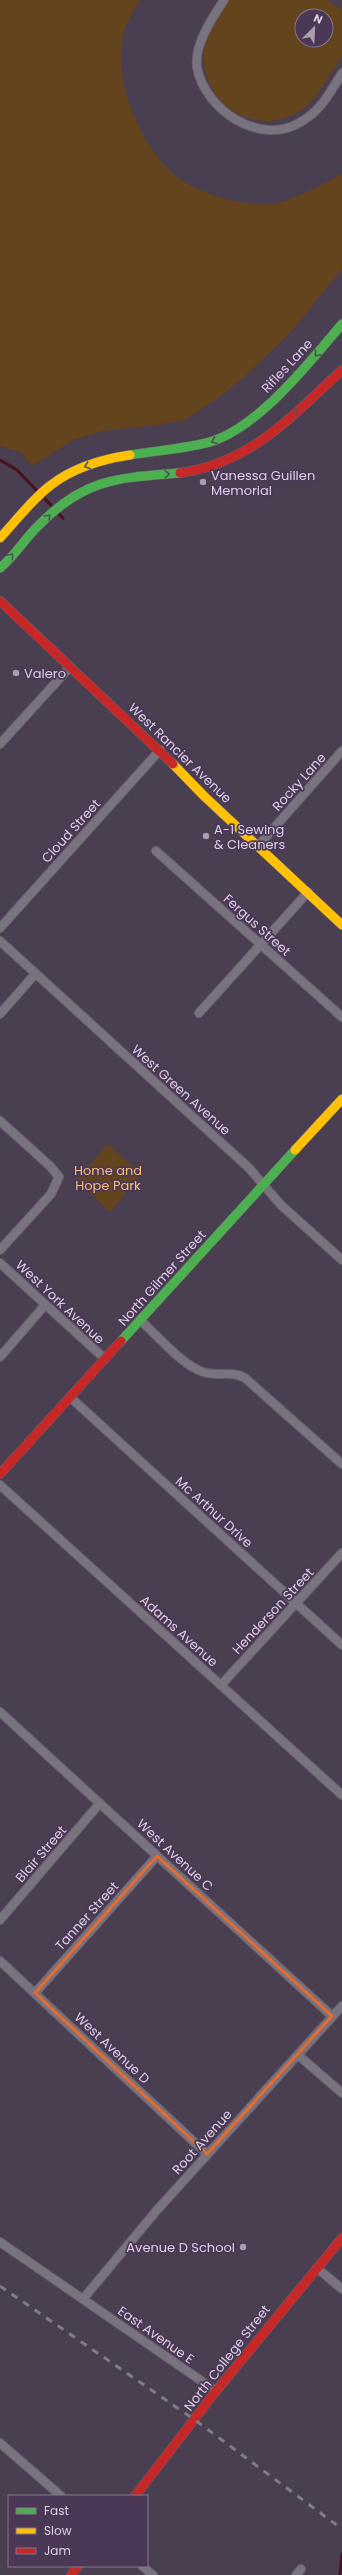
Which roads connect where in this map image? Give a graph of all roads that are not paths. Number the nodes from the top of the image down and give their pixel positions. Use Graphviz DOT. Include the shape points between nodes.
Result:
graph roads {
  1 [pos="224,0"];
  2 [pos="342,73"];
  3 [pos="342,324"];
  4 [pos="342,370"];
  5 [pos="0,538"];
  6 [pos="0,568"];
  7 [pos="0,601"];
  8 [pos="70,666"];
  9 [pos="0,744"];
  10 [pos="160,750"];
  11 [pos="342,751"];
  12 [pos="258,846"];
  13 [pos="156,851"];
  14 [pos="308,892"];
  15 [pos="342,925"];
  16 [pos="0,928"];
  17 [pos="0,941"];
  18 [pos="261,945"];
  19 [pos="35,974"];
  20 [pos="199,1013"];
  21 [pos="0,1014"];
  22 [pos="342,1017"];
  23 [pos="342,1099"];
  24 [pos="0,1121"];
  25 [pos="264,1184"];
  26 [pos="0,1250"];
  27 [pos="342,1260"];
  28 [pos="0,1263"];
  29 [pos="46,1305"];
  30 [pos="141,1321"];
  31 [pos="0,1357"];
  32 [pos="105,1359"];
  33 [pos="71,1398"];
  34 [pos="342,1464"];
  35 [pos="0,1474"];
  36 [pos="0,1485"];
  37 [pos="342,1553"];
  38 [pos="297,1604"];
  39 [pos="342,1645"];
  40 [pos="221,1685"];
  41 [pos="0,1712"];
  42 [pos="342,1795"];
  43 [pos="100,1803"];
  44 [pos="157,1856"];
  45 [pos="0,1920"];
  46 [pos="0,1961"];
  47 [pos="35,1993"];
  48 [pos="342,2006"];
  49 [pos="332,2016"];
  50 [pos="298,2056"];
  51 [pos="342,2093"];
  52 [pos="207,2154"];
  53 [pos="342,2238"];
  54 [pos="0,2242"];
  55 [pos="317,2268"];
  56 [pos="342,2289"];
  57 [pos="83,2299"];
  58 [pos="216,2391"];
  59 [pos="0,2443"];
  60 [pos="61,2495"];
  61 [pos="136,2495"];
  62 [pos="77,2567"];
  63 [pos="143,2567"];
  64 [pos="71,2575"];
  65 [pos="153,2575"];
  1 -- 2 [label="street" via="203,32 197,66 208,94 234,120 270,131 298,124 322,106"];
  3 -- 5 [label="street, Rifles Lane, one-way" via="311,361 249,423 207,444 110,458 77,470 50,485"];
  6 -- 4 [label="street, one-way" via="55,509 76,493 102,482 129,477 186,473 214,466 243,454 268,437"];
  7 -- 8 [label="street, West Rancier Avenue"];
  8 -- 9 [label="street"];
  8 -- 10 [label="street, West Rancier Avenue"];
  10 -- 12 [label="street, West Rancier Avenue"];
  10 -- 16 [label="street, Cloud Street"];
  11 -- 12 [label="street, Rocky Lane"];
  12 -- 14 [label="street, West Rancier Avenue"];
  13 -- 18 [label="street, Fergus Street"];
  14 -- 15 [label="street, West Rancier Avenue"];
  14 -- 18 [label="street"];
  17 -- 19 [label="street, West Green Avenue"];
  18 -- 20 [label="street"];
  18 -- 22 [label="street, Fergus Street"];
  19 -- 21 [label="street"];
  19 -- 25 [label="street, West Green Avenue"];
  23 -- 25 [label="street, North Gilmer Street"];
  24 -- 26 [label="street" via="59,1177 51,1194"];
  25 -- 27 [label="street, West Green Avenue" via="281,1205"];
  25 -- 30 [label="street, North Gilmer Street"];
  28 -- 29 [label="street, West York Avenue"];
  29 -- 31 [label="street"];
  29 -- 32 [label="street, West York Avenue"];
  30 -- 32 [label="street, North Gilmer Street"];
  30 -- 34 [label="street" via="195,1368 210,1373 238,1374 245,1378"];
  32 -- 33 [label="street, North Gilmer Street"];
  33 -- 35 [label="street, North Gilmer Street"];
  33 -- 38 [label="street, Mc Arthur Drive"];
  36 -- 40 [label="street, Adams Avenue"];
  37 -- 38 [label="street, Henderson Street"];
  38 -- 39 [label="street, Mc Arthur Drive"];
  38 -- 40 [label="street, Henderson Street"];
  40 -- 42 [label="street, Adams Avenue"];
  41 -- 43 [label="street, West Avenue C"];
  43 -- 44 [label="street, West Avenue C"];
  43 -- 45 [label="street, Blair Street"];
  44 -- 47 [label="street, Tanner Street"];
  44 -- 49 [label="street, West Avenue C"];
  46 -- 47 [label="street, West Avenue D"];
  47 -- 52 [label="street, West Avenue D"];
  48 -- 49 [label="street, Root Avenue"];
  49 -- 50 [label="street, Root Avenue"];
  50 -- 51 [label="street"];
  50 -- 52 [label="street, Root Avenue"];
  52 -- 57 [label="street, Root Avenue"];
  53 -- 55 [label="street, North College Street"];
  54 -- 57 [label="street, East Avenue E"];
  55 -- 56 [label="street"];
  55 -- 58 [label="street, North College Street"];
  57 -- 58 [label="street, East Avenue E"];
  58 -- 61 [label="street, North College Street" via="170,2454"];
  59 -- 60 [label="street"];
  62 -- 64 [label="street"];
  63 -- 65 [label="street"];
}
